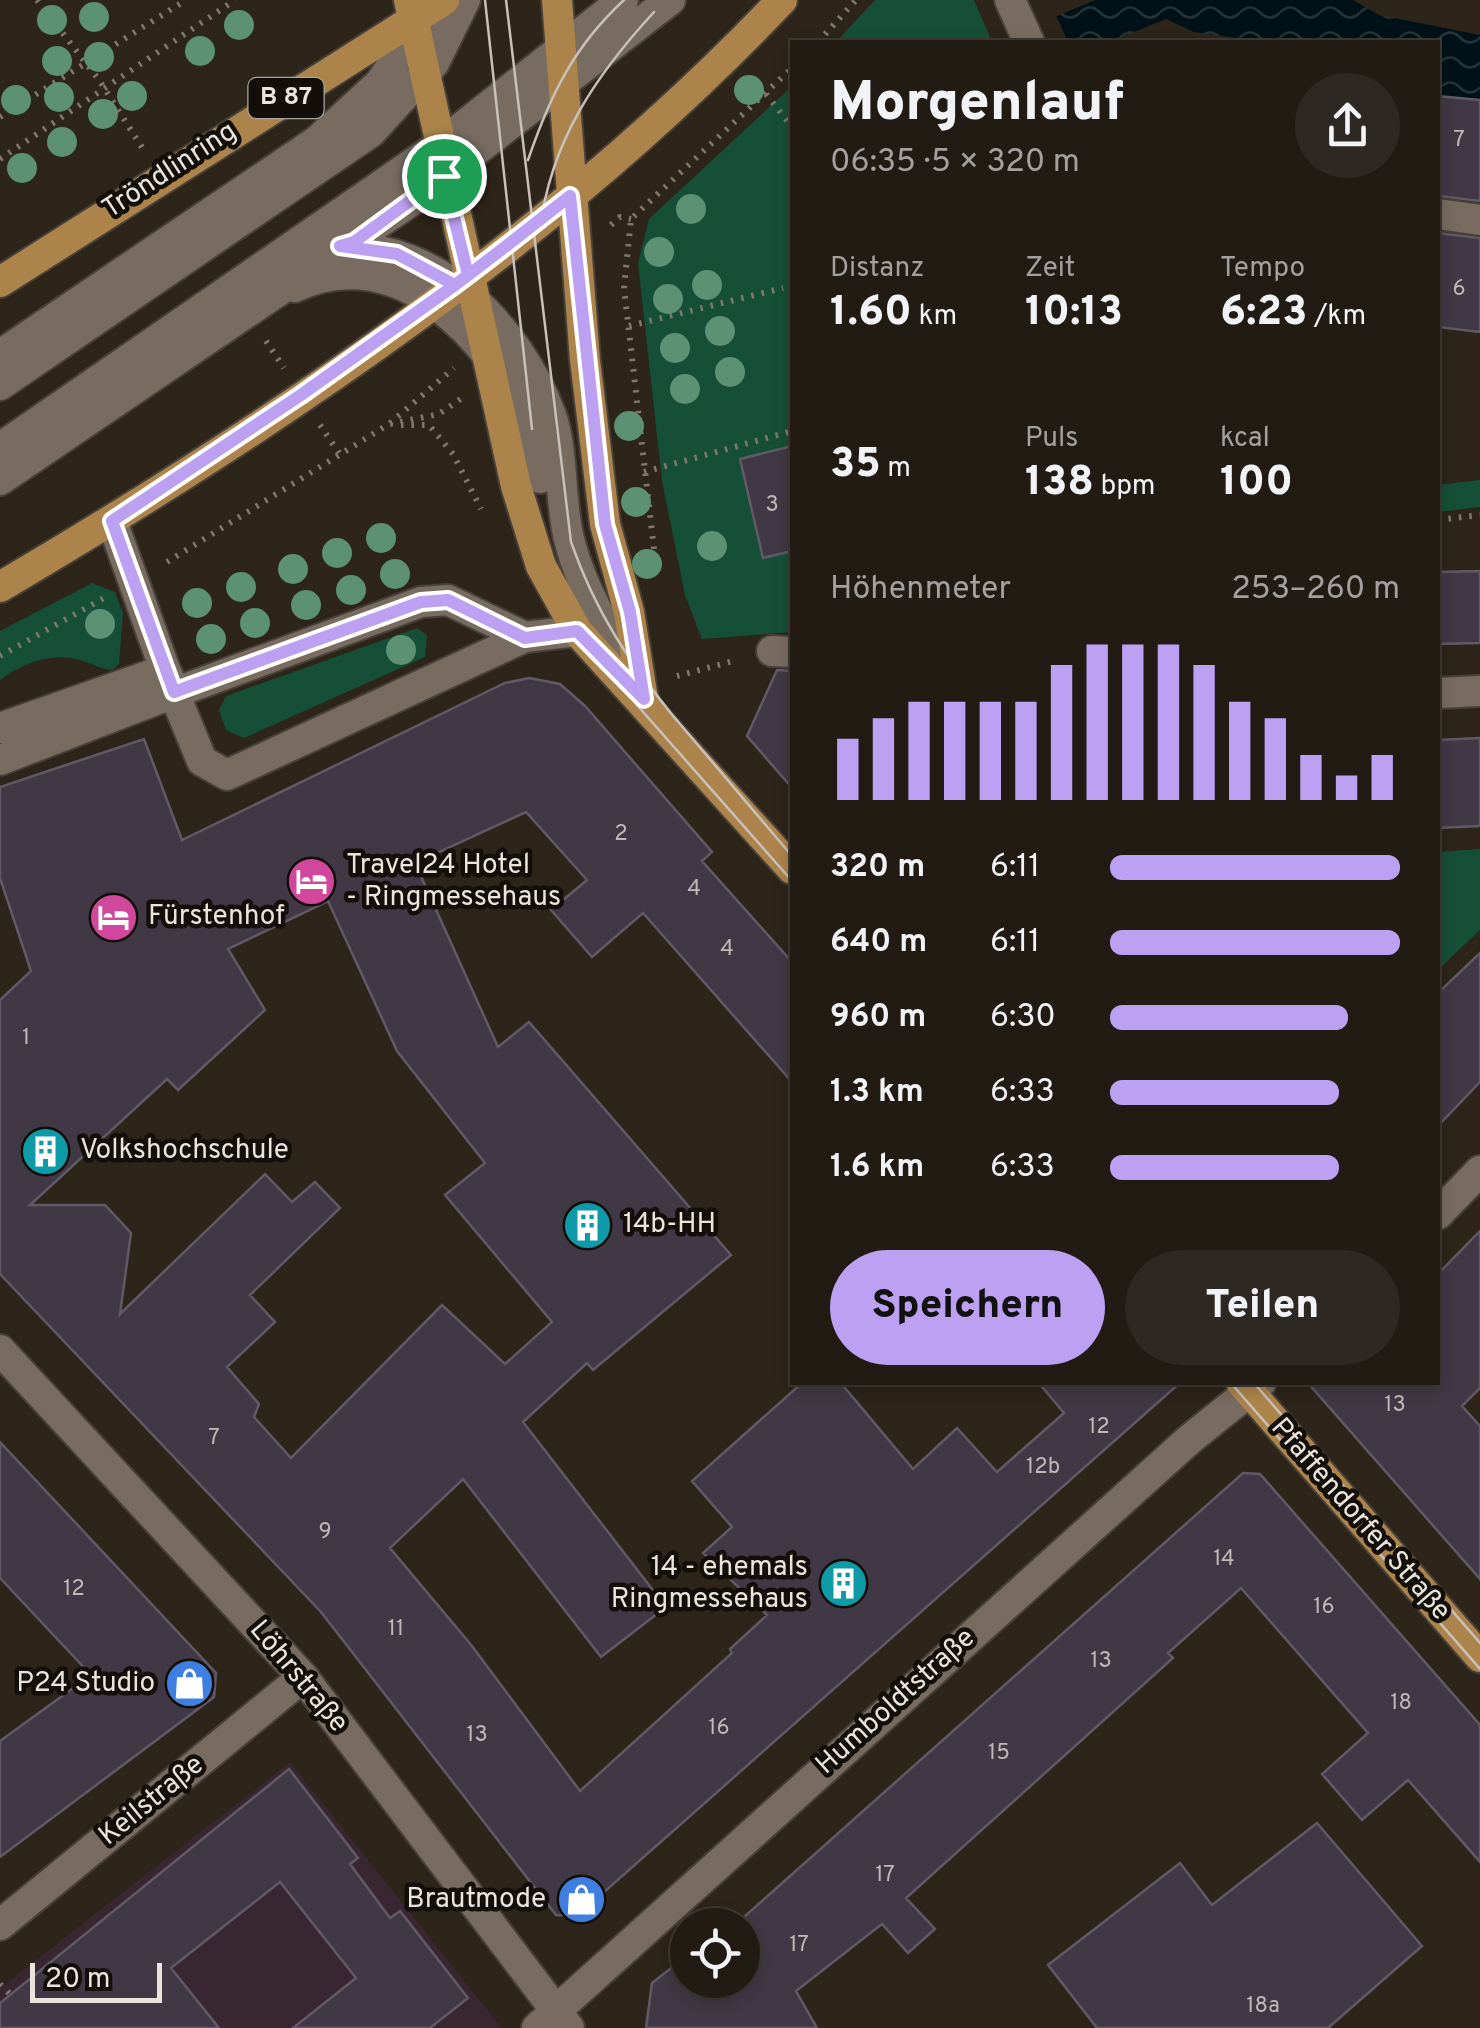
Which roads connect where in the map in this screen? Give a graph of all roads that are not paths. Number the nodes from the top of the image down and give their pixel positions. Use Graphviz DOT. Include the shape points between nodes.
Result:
graph roads {
  1 [pos="465,0"];
  2 [pos="557,0"];
  3 [pos="622,0"];
  4 [pos="670,0"];
  5 [pos="782,0"];
  6 [pos="1010,0"];
  7 [pos="424,11"];
  8 [pos="1026,36"];
  9 [pos="561,48"];
  10 [pos="423,76"];
  11 [pos="564,86"];
  12 [pos="438,146"];
  13 [pos="444,176"];
  14 [pos="570,196"];
  15 [pos="1440,214"];
  16 [pos="1480,220"];
  17 [pos="340,246"];
  18 [pos="0,282"];
  19 [pos="234,289"];
  20 [pos="457,290"];
  21 [pos="209,338"];
  22 [pos="487,352"];
  23 [pos="0,355"];
  24 [pos="0,385"];
  25 [pos="0,448"];
  26 [pos="0,480"];
  27 [pos="112,521"];
  28 [pos="0,587"];
  29 [pos="583,637"];
  30 [pos="525,638"];
  31 [pos="170,681"];
  32 [pos="642,688"];
  33 [pos="1480,691"];
  34 [pos="1440,693"];
  35 [pos="0,728"];
  36 [pos="0,760"];
  37 [pos="790,868"];
  38 [pos="1480,1171"];
  39 [pos="1440,1212"];
  40 [pos="0,1350"];
  41 [pos="1250,1385"];
  42 [pos="1480,1657"];
  43 [pos="304,1677"];
  44 [pos="0,1925"];
  45 [pos="553,2022"];
  1 -- 10 [label="street"];
  2 -- 9 [label="main road"];
  3 -- 9 [label="street"];
  4 -- 11 [label="street"];
  5 -- 14 [label="main road"];
  6 -- 8 [label="street"];
  7 -- 10 [label="main road"];
  7 -- 18 [label="main road, Tröndlinring / B 87"];
  7 -- 23 [label="street" via="380,82 317,141"];
  9 -- 11 [label="main road"];
  9 -- 12 [label="street"];
  10 -- 12 [label="main road"];
  10 -- 24 [label="street" via="395,110 346,150"];
  11 -- 13 [label="street"];
  11 -- 14 [label="main road"];
  12 -- 13 [label="main road"];
  12 -- 19 [label="street"];
  13 -- 17 [label="street"];
  13 -- 20 [label="main road"];
  14 -- 20 [label="main road"];
  14 -- 32 [label="main road" via="605,524 630,612"];
  15 -- 16 [label="street"];
  17 -- 19 [label="street" via="296,257"];
  17 -- 20 [label="street" via="397,254"];
  17 -- 21 [label="street"];
  19 -- 25 [label="street"];
  20 -- 21 [label="street" via="336,276 276,296"];
  20 -- 22 [label="main road"];
  20 -- 22 [label="street"];
  20 -- 27 [label="main road"];
  20 -- 32 [label="street" via="511,343 552,417 570,542 604,626"];
  21 -- 26 [label="street"];
  22 -- 29 [label="main road" via="536,552"];
  27 -- 28 [label="main road"];
  27 -- 31 [label="street"];
  29 -- 30 [label="street"];
  29 -- 32 [label="main road"];
  30 -- 31 [label="street" via="448,600 421,602"];
  30 -- 31 [label="street" via="227,775 202,761"];
  31 -- 35 [label="street"];
  31 -- 36 [label="street"];
  32 -- 37 [label="main road"];
  33 -- 34 [label="street"];
  38 -- 39 [label="street"];
  40 -- 43 [label="street, Löhrstraße"];
  41 -- 42 [label="main road, Pfaffendorfer Straße"];
  41 -- 45 [label="street, Humboldtstraße"];
  43 -- 44 [label="street, Keilstraße"];
  43 -- 45 [label="street, Löhrstraße"];
}
